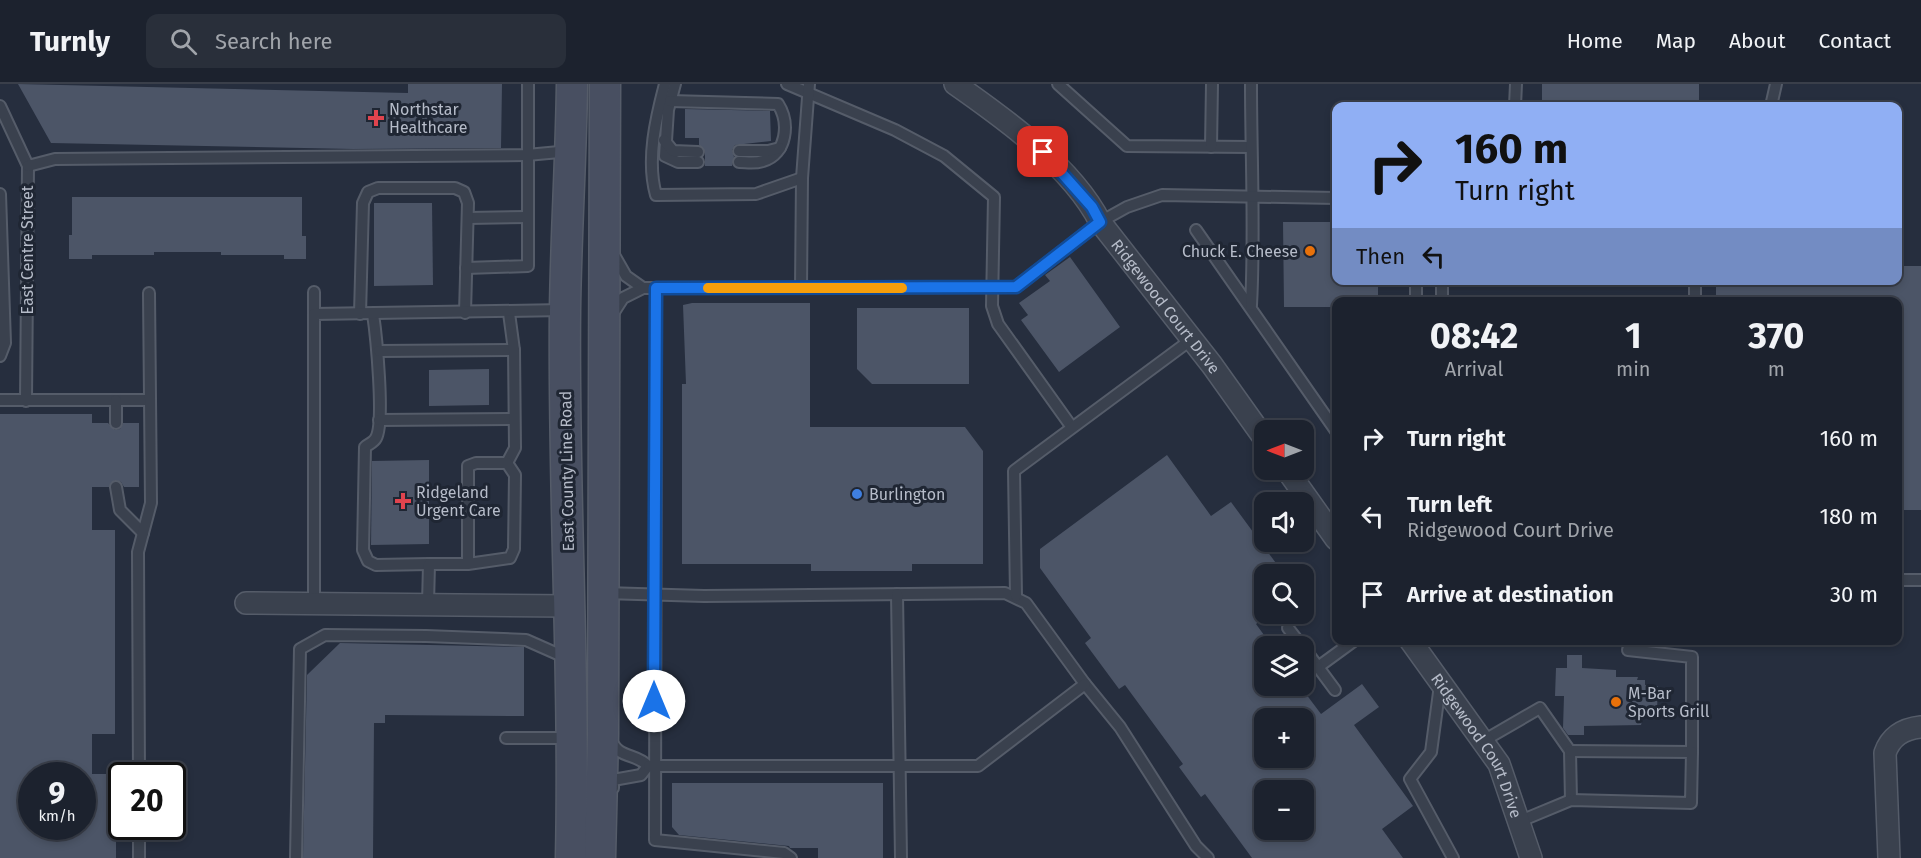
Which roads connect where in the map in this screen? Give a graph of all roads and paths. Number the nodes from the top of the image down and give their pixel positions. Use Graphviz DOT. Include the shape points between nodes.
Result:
graph roads {
  1 [pos="528,84"];
  2 [pos="572,84"];
  3 [pos="605,84"];
  4 [pos="665,84"];
  5 [pos="675,84"];
  6 [pos="788,84"];
  7 [pos="1058,84"];
  8 [pos="1212,84"];
  9 [pos="1251,84"];
  10 [pos="1516,84"];
  11 [pos="1776,84"];
  12 [pos="963,86"];
  13 [pos="807,88"];
  14 [pos="670,100"];
  15 [pos="1515,102"];
  16 [pos="1772,102"];
  17 [pos="0,106"];
  18 [pos="1211,147"];
  19 [pos="1251,147"];
  20 [pos="572,150"];
  21 [pos="527,155"];
  22 [pos="699,157"];
  23 [pos="739,157"];
  24 [pos="28,166"];
  25 [pos="802,178"];
  26 [pos="0,194"];
  27 [pos="1251,197"];
  28 [pos="1332,198"];
  29 [pos="528,217"];
  30 [pos="468,218"];
  31 [pos="1100,222"];
  32 [pos="604,225"];
  33 [pos="1196,230"];
  34 [pos="466,268"];
  35 [pos="642,288"];
  36 [pos="656,288"];
  37 [pos="801,288"];
  38 [pos="993,288"];
  39 [pos="314,292"];
  40 [pos="149,293"];
  41 [pos="1251,305"];
  42 [pos="565,310"];
  43 [pos="465,313"];
  44 [pos="509,313"];
  45 [pos="314,314"];
  46 [pos="360,314"];
  47 [pos="373,314"];
  48 [pos="1192,339"];
  49 [pos="514,350"];
  50 [pos="379,351"];
  51 [pos="603,351"];
  52 [pos="0,356"];
  53 [pos="0,400"];
  54 [pos="26,400"];
  55 [pos="116,400"];
  56 [pos="150,400"];
  57 [pos="514,419"];
  58 [pos="379,420"];
  59 [pos="116,423"];
  60 [pos="1254,424"];
  61 [pos="1332,425"];
  62 [pos="1071,426"];
  63 [pos="507,463"];
  64 [pos="1294,480"];
  65 [pos="116,487"];
  66 [pos="143,533"];
  67 [pos="1332,533"];
  68 [pos="429,564"];
  69 [pos="468,564"];
  70 [pos="1902,580"];
  71 [pos="1921,580"];
  72 [pos="603,592"];
  73 [pos="654,592"];
  74 [pos="897,594"];
  75 [pos="1016,596"];
  76 [pos="246,603"];
  77 [pos="314,603"];
  78 [pos="428,604"];
  79 [pos="568,606"];
  80 [pos="1288,628"];
  81 [pos="1294,636"];
  82 [pos="1348,645"];
  83 [pos="1414,645"];
  84 [pos="1628,650"];
  85 [pos="569,659"];
  86 [pos="1314,662"];
  87 [pos="1318,667"];
  88 [pos="1440,681"];
  89 [pos="1085,684"];
  90 [pos="1335,690"];
  91 [pos="603,714"];
  92 [pos="1921,727"];
  93 [pos="506,738"];
  94 [pos="573,738"];
  95 [pos="1483,741"];
  96 [pos="1570,751"];
  97 [pos="1692,752"];
  98 [pos="139,762"];
  99 [pos="651,766"];
  100 [pos="899,767"];
  101 [pos="1570,800"];
  102 [pos="1518,822"];
  103 [pos="139,840"];
  104 [pos="601,850"];
  105 [pos="1527,856"];
  106 [pos="139,858"];
  107 [pos="296,858"];
  108 [pos="571,858"];
  109 [pos="791,858"];
  110 [pos="901,858"];
  111 [pos="1209,858"];
  112 [pos="1453,858"];
  113 [pos="1889,858"];
  1 -- 21 [label="lane"];
  2 -- 20 [label="main road, East County Line Road"];
  3 -- 32 [label="main road, East County Line Road"];
  4 -- 25 [label="lane" via="656,117 651,179 656,195 756,194"];
  5 -- 14 [label="lane"];
  6 -- 13 [label="lane"];
  7 -- 18 [label="lane" via="1127,146"];
  8 -- 18 [label="lane"];
  9 -- 19 [label="lane"];
  10 -- 15 [label="lane"];
  11 -- 16 [label="lane"];
  12 -- 31 [label="street, Ridgewood Court Drive" via="1043,152 1092,207"];
  13 -- 25 [label="lane"];
  13 -- 38 [label="lane" via="944,156 994,196"];
  14 -- 22 [label="lane" via="664,139 673,151"];
  14 -- 23 [label="lane" via="778,104 786,125 781,147"];
  17 -- 24 [label="lane, East Centre Street"];
  18 -- 19 [label="lane"];
  19 -- 27 [label="lane"];
  20 -- 21 [label="lane"];
  20 -- 42 [label="main road, East County Line Road"];
  21 -- 24 [label="lane" via="55,159"];
  21 -- 29 [label="lane"];
  24 -- 54 [label="lane, East Centre Street"];
  25 -- 37 [label="lane"];
  26 -- 52 [label="lane" via="5,343"];
  27 -- 28 [label="lane"];
  27 -- 31 [label="lane" via="1162,195"];
  27 -- 41 [label="lane"];
  29 -- 30 [label="lane"];
  29 -- 34 [label="lane" via="528,266"];
  30 -- 34 [label="lane"];
  30 -- 46 [label="lane" via="464,192 455,188 378,188 368,192 363,203"];
  31 -- 38 [label="lane" via="1016,287"];
  31 -- 48 [label="street, Ridgewood Court Drive"];
  32 -- 35 [label="lane" via="617,263"];
  32 -- 51 [label="main road, East County Line Road"];
  33 -- 41 [label="lane"];
  34 -- 43 [label="lane"];
  35 -- 36 [label="lane"];
  35 -- 51 [label="lane" via="617,305"];
  36 -- 37 [label="lane"];
  36 -- 73 [label="lane"];
  37 -- 38 [label="lane"];
  38 -- 62 [label="lane" via="992,306 998,324"];
  39 -- 45 [label="lane"];
  40 -- 56 [label="lane"];
  41 -- 61 [label="lane"];
  42 -- 44 [label="lane"];
  42 -- 79 [label="main road, East County Line Road"];
  43 -- 44 [label="lane"];
  43 -- 47 [label="lane"];
  44 -- 49 [label="lane"];
  45 -- 46 [label="lane"];
  45 -- 77 [label="lane"];
  46 -- 47 [label="lane"];
  47 -- 50 [label="lane"];
  48 -- 60 [label="street, Ridgewood Court Drive"];
  48 -- 62 [label="lane"];
  49 -- 50 [label="lane"];
  49 -- 57 [label="lane"];
  50 -- 58 [label="lane"];
  51 -- 72 [label="main road, East County Line Road"];
  53 -- 54 [label="lane"];
  54 -- 55 [label="lane"];
  55 -- 56 [label="lane"];
  55 -- 59 [label="lane"];
  56 -- 66 [label="lane" via="151,503"];
  57 -- 58 [label="lane"];
  57 -- 63 [label="lane" via="515,448"];
  58 -- 68 [label="lane" via="376,437 365,447 363,550 368,561 376,565"];
  62 -- 75 [label="lane" via="1014,471"];
  63 -- 69 [label="lane" via="468,466"];
  63 -- 69 [label="lane" via="515,475 514,549 510,558"];
  64 -- 67 [label="street"];
  65 -- 66 [label="lane" via="120,510"];
  66 -- 98 [label="lane" via="138,552"];
  68 -- 69 [label="lane"];
  68 -- 78 [label="lane"];
  70 -- 71 [label="lane"];
  72 -- 73 [label="lane"];
  72 -- 91 [label="main road, East County Line Road"];
  73 -- 74 [label="lane" via="704,596"];
  73 -- 99 [label="lane"];
  74 -- 75 [label="lane"];
  74 -- 100 [label="lane"];
  75 -- 89 [label="lane" via="1026,603"];
  76 -- 77 [label="street"];
  77 -- 78 [label="street"];
  78 -- 79 [label="street"];
  79 -- 85 [label="main road, East County Line Road"];
  80 -- 81 [label="lane"];
  82 -- 87 [label="lane"];
  83 -- 88 [label="street, Ridgewood Court Drive"];
  84 -- 97 [label="lane" via="1692,657"];
  85 -- 94 [label="main road, East County Line Road"];
  85 -- 107 [label="lane" via="526,640 437,636 325,635 300,649"];
  86 -- 87 [label="lane"];
  87 -- 90 [label="lane"];
  88 -- 95 [label="street, Ridgewood Court Drive"];
  88 -- 112 [label="lane" via="1431,752 1410,779"];
  89 -- 100 [label="lane" via="978,766"];
  89 -- 111 [label="lane" via="1120,727 1196,846"];
  91 -- 99 [label="lane" via="613,745 622,754 642,759"];
  91 -- 104 [label="main road, East County Line Road"];
  92 -- 113 [label="street" via="1902,731 1889,742 1885,753"];
  93 -- 94 [label="lane"];
  94 -- 108 [label="main road, East County Line Road"];
  95 -- 96 [label="lane" via="1540,708"];
  95 -- 102 [label="street, Ridgewood Court Drive" via="1499,764"];
  96 -- 97 [label="lane"];
  96 -- 101 [label="lane"];
  97 -- 101 [label="lane" via="1692,803"];
  99 -- 100 [label="lane"];
  99 -- 104 [label="lane" via="641,775 613,780 612,818"];
  99 -- 109 [label="lane" via="655,840 784,853"];
  100 -- 110 [label="lane"];
  101 -- 102 [label="lane"];
  102 -- 105 [label="street, Ridgewood Court Drive"];
  103 -- 106 [label="lane"];
}
